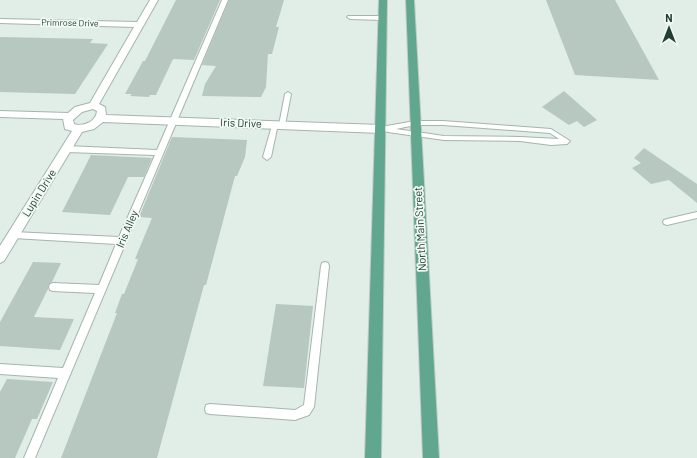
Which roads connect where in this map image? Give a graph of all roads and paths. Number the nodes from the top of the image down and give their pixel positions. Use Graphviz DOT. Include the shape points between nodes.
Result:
graph roads {
  1 [pos="154,0"];
  2 [pos="225,0"];
  3 [pos="383,0"];
  4 [pos="410,0"];
  5 [pos="350,17"];
  6 [pos="383,18"];
  7 [pos="0,21"];
  8 [pos="140,25"];
  9 [pos="288,94"];
  10 [pos="93,106"];
  11 [pos="0,114"];
  12 [pos="70,116"];
  13 [pos="100,118"];
  14 [pos="173,120"];
  15 [pos="278,124"];
  16 [pos="515,128"];
  17 [pos="79,129"];
  18 [pos="381,129"];
  19 [pos="416,129"];
  20 [pos="520,139"];
  21 [pos="66,149"];
  22 [pos="159,153"];
  23 [pos="267,157"];
  24 [pos="697,215"];
  25 [pos="667,222"];
  26 [pos="13,235"];
  27 [pos="122,241"];
  28 [pos="0,256"];
  29 [pos="325,266"];
  30 [pos="53,286"];
  31 [pos="102,289"];
  32 [pos="0,370"];
  33 [pos="66,373"];
  34 [pos="210,409"];
  35 [pos="29,458"];
  36 [pos="373,458"];
  37 [pos="431,458"];
  1 -- 8 [label="street"];
  2 -- 14 [label="lane, Iris Alley"];
  3 -- 6 [label="main road"];
  4 -- 19 [label="main road, North Main Street"];
  5 -- 6 [label="lane"];
  6 -- 18 [label="main road"];
  7 -- 8 [label="street, Primrose Drive"];
  8 -- 10 [label="street"];
  9 -- 15 [label="lane"];
  10 -- 12 [label="street" via="77,109"];
  10 -- 13 [label="street" via="102,109"];
  11 -- 12 [label="street"];
  12 -- 17 [label="street" via="67,123 69,126"];
  13 -- 14 [label="street, Iris Drive"];
  13 -- 17 [label="street" via="93,125"];
  14 -- 15 [label="street, Iris Drive"];
  14 -- 22 [label="lane, Iris Alley"];
  15 -- 18 [label="street, Iris Drive"];
  15 -- 23 [label="lane"];
  16 -- 19 [label="lane"];
  16 -- 20 [label="lane"];
  16 -- 20 [label="lane" via="551,131 567,141"];
  17 -- 21 [label="street, Lupin Drive"];
  18 -- 19 [label="lane"];
  18 -- 19 [label="lane"];
  18 -- 36 [label="main road"];
  19 -- 20 [label="lane" via="444,138"];
  19 -- 37 [label="main road, North Main Street"];
  21 -- 22 [label="lane"];
  21 -- 26 [label="street, Lupin Drive"];
  22 -- 27 [label="lane, Iris Alley"];
  24 -- 25 [label="lane"];
  26 -- 27 [label="lane"];
  26 -- 28 [label="street, Lupin Drive"];
  27 -- 31 [label="lane, Iris Alley"];
  29 -- 34 [label="lane" via="309,407 301,414 295,415"];
  30 -- 31 [label="lane"];
  31 -- 33 [label="lane, Iris Alley"];
  32 -- 33 [label="lane"];
  33 -- 35 [label="lane, Iris Alley"];
}
